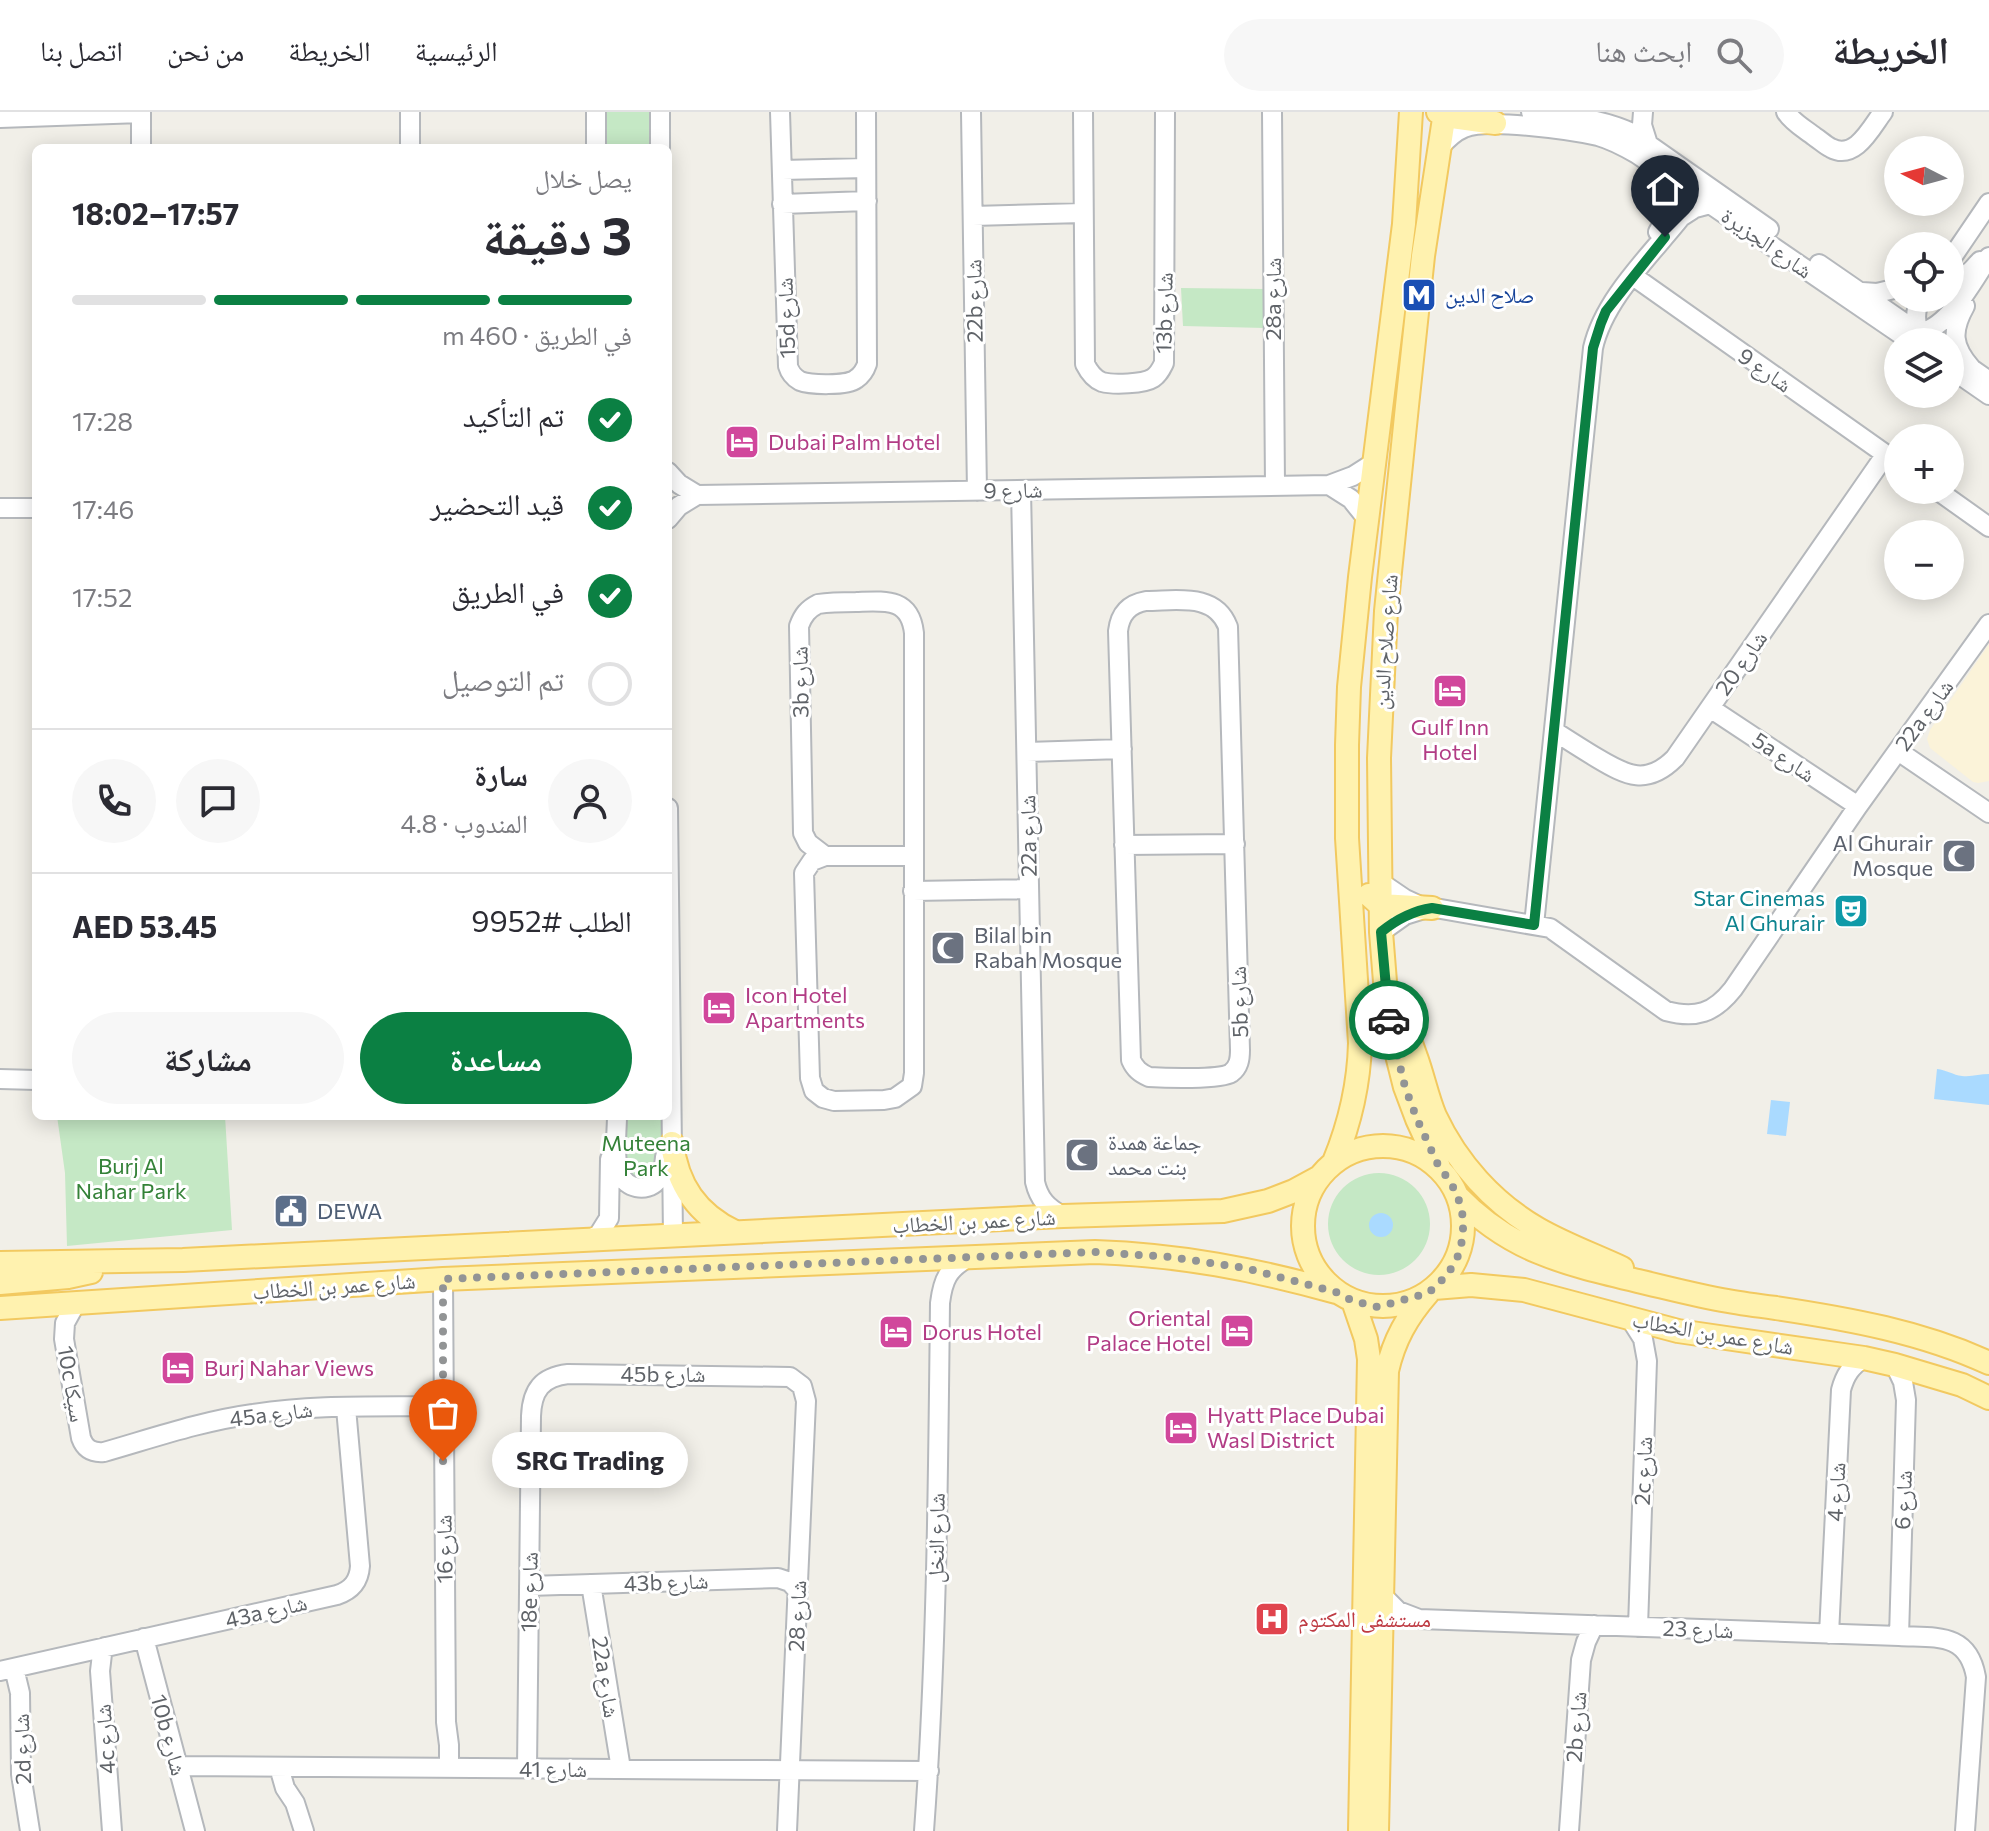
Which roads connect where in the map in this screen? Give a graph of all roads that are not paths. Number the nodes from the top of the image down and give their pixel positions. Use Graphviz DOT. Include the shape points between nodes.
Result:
graph roads {
  1 [pos="141,112"];
  2 [pos="410,112"];
  3 [pos="596,112"];
  4 [pos="660,112"];
  5 [pos="780,112"];
  6 [pos="866,112"];
  7 [pos="971,112"];
  8 [pos="1083,112"];
  9 [pos="1165,112"];
  10 [pos="1272,112"];
  11 [pos="1411,112"];
  12 [pos="1531,112"];
  13 [pos="1643,112"];
  14 [pos="1786,112"];
  15 [pos="1883,112"];
  16 [pos="1443,113"];
  17 [pos="0,118"];
  18 [pos="1495,123"];
  19 [pos="141,144"];
  20 [pos="410,144"];
  21 [pos="596,144"];
  22 [pos="660,144"];
  23 [pos="1648,144"];
  24 [pos="1440,147"];
  25 [pos="866,168"];
  26 [pos="782,170"];
  27 [pos="1676,180"];
  28 [pos="1989,194"];
  29 [pos="867,201"];
  30 [pos="1989,203"];
  31 [pos="782,204"];
  32 [pos="1710,204"];
  33 [pos="1083,213"];
  34 [pos="973,216"];
  35 [pos="1972,220"];
  36 [pos="1957,232"];
  37 [pos="1964,232"];
  38 [pos="1989,250"];
  39 [pos="1989,257"];
  40 [pos="1989,268"];
  41 [pos="1633,276"];
  42 [pos="1884,291"];
  43 [pos="1862,292"];
  44 [pos="1903,328"];
  45 [pos="1906,328"];
  46 [pos="1933,328"];
  47 [pos="1964,363"];
  48 [pos="1971,368"];
  49 [pos="1964,378"];
  50 [pos="1989,381"];
  51 [pos="1989,395"];
  52 [pos="1884,452"];
  53 [pos="1375,462"];
  54 [pos="1884,469"];
  55 [pos="672,476"];
  56 [pos="1329,485"];
  57 [pos="1275,486"];
  58 [pos="1021,490"];
  59 [pos="977,491"];
  60 [pos="697,495"];
  61 [pos="1957,504"];
  62 [pos="0,508"];
  63 [pos="32,508"];
  64 [pos="672,514"];
  65 [pos="1367,519"];
  66 [pos="1989,527"];
  67 [pos="1989,624"];
  68 [pos="1710,708"];
  69 [pos="1554,731"];
  70 [pos="1122,749"];
  71 [pos="1898,751"];
  72 [pos="1027,752"];
  73 [pos="1347,762"];
  74 [pos="1858,806"];
  75 [pos="1989,813"];
  76 [pos="1235,844"];
  77 [pos="1124,845"];
  78 [pos="825,856"];
  79 [pos="913,856"];
  80 [pos="1029,889"];
  81 [pos="913,891"];
  82 [pos="1380,893"];
  83 [pos="1432,908"];
  84 [pos="1534,925"];
  85 [pos="1381,932"];
  86 [pos="1384,984"];
  87 [pos="4,1080"];
  88 [pos="32,1080"];
  89 [pos="609,1120"];
  90 [pos="617,1120"];
  91 [pos="667,1120"];
  92 [pos="672,1120"];
  93 [pos="672,1143"];
  94 [pos="1334,1162"];
  95 [pos="1439,1167"];
  96 [pos="1318,1178"];
  97 [pos="1035,1182"];
  98 [pos="1458,1197"];
  99 [pos="1063,1216"];
  100 [pos="1010,1219"];
  101 [pos="736,1232"];
  102 [pos="673,1236"];
  103 [pos="591,1239"];
  104 [pos="969,1257"];
  105 [pos="0,1261"];
  106 [pos="130,1261"];
  107 [pos="552,1275"];
  108 [pos="443,1279"];
  109 [pos="0,1283"];
  110 [pos="1663,1287"];
  111 [pos="1431,1291"];
  112 [pos="1344,1297"];
  113 [pos="76,1303"];
  114 [pos="0,1311"];
  115 [pos="1631,1320"];
  116 [pos="1978,1350"];
  117 [pos="1864,1358"];
  118 [pos="1989,1363"];
  119 [pos="1895,1365"];
  120 [pos="1989,1398"];
  121 [pos="806,1401"];
  122 [pos="443,1406"];
  123 [pos="346,1408"];
  124 [pos="531,1416"];
  125 [pos="104,1452"];
  126 [pos="591,1584"];
  127 [pos="529,1586"];
  128 [pos="798,1591"];
  129 [pos="1382,1595"];
  130 [pos="1419,1619"];
  131 [pos="1594,1625"];
  132 [pos="1638,1627"];
  133 [pos="1829,1634"];
  134 [pos="1899,1636"];
  135 [pos="144,1638"];
  136 [pos="1380,1643"];
  137 [pos="105,1647"];
  138 [pos="7,1669"];
  139 [pos="178,1766"];
  140 [pos="279,1767"];
  141 [pos="301,1767"];
  142 [pos="442,1768"];
  143 [pos="527,1768"];
  144 [pos="621,1769"];
  145 [pos="791,1770"];
  146 [pos="929,1771"];
  147 [pos="295,1803"];
  148 [pos="190,1827"];
  149 [pos="30,1831"];
  150 [pos="112,1831"];
  151 [pos="304,1831"];
  152 [pos="787,1831"];
  153 [pos="924,1831"];
  154 [pos="1360,1831"];
  155 [pos="1377,1831"];
  156 [pos="1569,1831"];
  157 [pos="1965,1831"];
  1 -- 17 [label="street"];
  1 -- 19 [label="street"];
  2 -- 20 [label="street"];
  3 -- 21 [label="street"];
  4 -- 22 [label="street"];
  5 -- 26 [label="street, 15d شارع"];
  6 -- 25 [label="street, 15d شارع"];
  7 -- 34 [label="street, 22b شارع"];
  8 -- 33 [label="street, 13b شارع"];
  9 -- 33 [label="street, 13b شارع" via="1165,355 1161,371 1148,381 1102,382 1085,364"];
  10 -- 57 [label="street, 28a شارع"];
  11 -- 53 [label="main road, شارع صلاح الدين" via="1404,224"];
  12 -- 23 [label="street, شارع الجزيرة" via="1615,125"];
  13 -- 23 [label="street"];
  14 -- 15 [label="street" via="1839,151 1856,146"];
  16 -- 18 [label="main road"];
  16 -- 24 [label="main road, شارع صلاح الدين"];
  18 -- 24 [label="street, شارع الجزيرة" via="1464,128"];
  18 -- 27 [label="street, شارع الجزيرة" via="1599,137"];
  23 -- 43 [label="street, شارع الجزيرة"];
  24 -- 82 [label="main road, شارع صلاح الدين" via="1423,256 1386,611"];
  25 -- 26 [label="street"];
  25 -- 29 [label="street, 15d شارع"];
  26 -- 31 [label="street, 15d شارع"];
  27 -- 32 [label="street, شارع الجزيرة"];
  27 -- 41 [label="street" via="1674,204"];
  28 -- 35 [label="street"];
  29 -- 31 [label="street"];
  29 -- 31 [label="street, 15d شارع" via="867,364 859,378 844,383 803,382 789,372"];
  30 -- 38 [label="street" via="1953,256 1952,268 1968,274"];
  32 -- 41 [label="street" via="1687,212"];
  32 -- 44 [label="street, شارع الجزيرة"];
  33 -- 34 [label="street"];
  34 -- 59 [label="street, 22b شارع"];
  35 -- 36 [label="street"];
  35 -- 37 [label="street"];
  39 -- 46 [label="street"];
  40 -- 48 [label="street" via="1957,320 1957,346"];
  41 -- 52 [label="street, شارع 9"];
  41 -- 69 [label="street" via="1606,311 1593,348"];
  42 -- 43 [label="street"];
  43 -- 45 [label="street, شارع الجزيرة"];
  47 -- 48 [label="street"];
  48 -- 50 [label="street"];
  49 -- 51 [label="street"];
  53 -- 56 [label="street, شارع 9"];
  53 -- 65 [label="main road, شارع صلاح الدين"];
  54 -- 68 [label="street, شارع 20"];
  55 -- 60 [label="street"];
  56 -- 57 [label="street, شارع 9"];
  56 -- 65 [label="street" via="1351,499"];
  57 -- 58 [label="street, شارع 9"];
  58 -- 59 [label="street, شارع 9"];
  58 -- 72 [label="street, 22a شارع"];
  59 -- 60 [label="street, شارع 9"];
  60 -- 64 [label="street"];
  61 -- 66 [label="street"];
  62 -- 63 [label="street"];
  65 -- 73 [label="main road, شارع صلاح الدين"];
  67 -- 71 [label="street, 22a شارع"];
  68 -- 69 [label="street, شارع 20" via="1675,758 1643,776 1618,771"];
  68 -- 74 [label="street, 5a شارع"];
  69 -- 84 [label="street"];
  70 -- 72 [label="street"];
  70 -- 76 [label="street, 5b شارع" via="1118,631 1123,614 1146,601 1213,606 1225,619 1229,636"];
  70 -- 77 [label="street, 5b شارع"];
  71 -- 74 [label="street, 22a شارع"];
  71 -- 75 [label="street"];
  72 -- 80 [label="street, 22a شارع"];
  73 -- 82 [label="main road" via="1358,784 1364,887 1368,895"];
  73 -- 94 [label="main road, شارع صلاح الدين" via="1360,1067"];
  74 -- 84 [label="street, 22a شارع" via="1733,989 1711,1010 1681,1015 1666,1011 1555,930"];
  76 -- 77 [label="street"];
  76 -- 77 [label="street, 5b شارع" via="1239,1063 1225,1075 1157,1078 1141,1073 1131,1060"];
  78 -- 79 [label="street"];
  78 -- 79 [label="street, 3b شارع" via="803,833 799,626 818,604 886,601 903,608 913,623"];
  78 -- 81 [label="street, 3b شارع" via="807,866 804,880 810,1078 823,1098 884,1100 912,1086"];
  79 -- 81 [label="street, 3b شارع"];
  80 -- 81 [label="street"];
  80 -- 97 [label="street, 22a شارع"];
  82 -- 83 [label="main road"];
  82 -- 85 [label="main road, شارع صلاح الدين"];
  83 -- 84 [label="street"];
  83 -- 85 [label="street" via="1405,915"];
  85 -- 86 [label="main road, شارع صلاح الدين"];
  86 -- 95 [label="main road, شارع صلاح الدين" via="1405,1087"];
  86 -- 110 [label="main road" via="1408,1034 1435,1114 1464,1165 1484,1187 1538,1229"];
  87 -- 88 [label="street"];
  89 -- 103 [label="street" via="609,1218"];
  90 -- 91 [label="street" via="620,1176 639,1188 651,1186 663,1173"];
  92 -- 93 [label="street"];
  93 -- 101 [label="main road" via="689,1194 711,1218"];
  93 -- 102 [label="street"];
  94 -- 95 [label="main road" via="1359,1149 1388,1145 1406,1148"];
  94 -- 96 [label="main road"];
  95 -- 98 [label="main road"];
  96 -- 99 [label="main road, شارع عمر بن الخطاب" via="1268,1201 1234,1209"];
  96 -- 112 [label="main road" via="1306,1201 1306,1251 1318,1274"];
  97 -- 99 [label="street" via="1044,1203"];
  97 -- 100 [label="street" via="1028,1203"];
  98 -- 110 [label="main road, شارع عمر بن الخطاب" via="1493,1228 1538,1253"];
  98 -- 111 [label="main road" via="1463,1237 1458,1256"];
  99 -- 100 [label="main road, شارع عمر بن الخطاب"];
  100 -- 101 [label="main road, شارع عمر بن الخطاب"];
  101 -- 102 [label="main road, شارع عمر بن الخطاب"];
  102 -- 103 [label="main road, شارع عمر بن الخطاب"];
  102 -- 107 [label="main road" via="656,1255 573,1263"];
  103 -- 106 [label="main road, شارع عمر بن الخطاب"];
  104 -- 107 [label="main road, شارع عمر بن الخطاب"];
  104 -- 112 [label="main road, شارع عمر بن الخطاب" via="1095,1252 1170,1257 1245,1268"];
  104 -- 146 [label="street, شارع النخل" via="947,1275 940,1303"];
  105 -- 106 [label="main road, شارع عمر بن الخطاب"];
  106 -- 109 [label="main road" via="68,1277"];
  107 -- 108 [label="main road, شارع عمر بن الخطاب"];
  108 -- 113 [label="main road, شارع عمر بن الخطاب"];
  108 -- 122 [label="street, شارع 16"];
  110 -- 116 [label="main road, شارع عمر بن الخطاب"];
  111 -- 112 [label="main road" via="1385,1307"];
  111 -- 115 [label="main road, شارع عمر بن الخطاب" via="1471,1285 1524,1290"];
  111 -- 129 [label="main road" via="1401,1329 1387,1371"];
  112 -- 154 [label="main road" via="1363,1330 1369,1359"];
  113 -- 114 [label="main road, شارع عمر بن الخطاب"];
  113 -- 125 [label="street, 10c سيكا" via="65,1323 64,1339 81,1438 87,1448"];
  115 -- 117 [label="main road, شارع عمر بن الخطاب"];
  115 -- 132 [label="street, 2c شارع" via="1643,1339 1647,1361"];
  116 -- 118 [label="main road, شارع عمر بن الخطاب"];
  117 -- 119 [label="main road, شارع عمر بن الخطاب"];
  117 -- 133 [label="street, شارع 4" via="1848,1371 1841,1390"];
  119 -- 120 [label="main road, شارع عمر بن الخطاب"];
  119 -- 134 [label="street, شارع 6" via="1906,1400"];
  121 -- 124 [label="street, 45b شارع" via="802,1386 782,1375 568,1374 556,1375 536,1391"];
  121 -- 128 [label="street, شارع 28"];
  122 -- 123 [label="street, 45a شارع"];
  122 -- 142 [label="street, شارع 16" via="446,1722 437,1748"];
  123 -- 125 [label="street, 45a شارع" via="252,1414"];
  123 -- 135 [label="street, 43a شارع" via="360,1566 352,1588"];
  124 -- 127 [label="street, 18e شارع"];
  126 -- 127 [label="street, 43b شارع"];
  126 -- 128 [label="street, 43b شارع" via="778,1578"];
  126 -- 144 [label="street, 22a شارع"];
  127 -- 143 [label="street, 18e شارع"];
  128 -- 145 [label="street, شارع 28"];
  129 -- 130 [label="street, شارع 23" via="1398,1611"];
  129 -- 136 [label="main road"];
  130 -- 131 [label="street, شارع 23"];
  130 -- 136 [label="street, شارع 23" via="1397,1627"];
  131 -- 132 [label="street, شارع 23"];
  131 -- 156 [label="street, 2b شارع" via="1581,1660"];
  132 -- 133 [label="street, شارع 23"];
  133 -- 134 [label="street, شارع 23"];
  134 -- 157 [label="street, شارع 23" via="1951,1641 1971,1657 1976,1687"];
  135 -- 137 [label="street, 43a شارع"];
  135 -- 139 [label="street, 10b شارع"];
  136 -- 155 [label="main road"];
  137 -- 138 [label="street, 43a شارع"];
  137 -- 150 [label="street, 4c شارع" via="100,1671"];
  138 -- 149 [label="street, 2d شارع" via="20,1693 21,1774"];
  139 -- 140 [label="street, شارع 41"];
  139 -- 148 [label="street, 10b شارع"];
  140 -- 141 [label="street, شارع 41"];
  140 -- 147 [label="street"];
  141 -- 142 [label="street, شارع 41"];
  141 -- 147 [label="street"];
  142 -- 143 [label="street, شارع 41"];
  143 -- 144 [label="street, شارع 41"];
  144 -- 145 [label="street, شارع 41"];
  145 -- 146 [label="street, شارع 41"];
  145 -- 152 [label="street, شارع 28"];
  146 -- 153 [label="street, شارع النخل"];
  147 -- 151 [label="street"];
}
